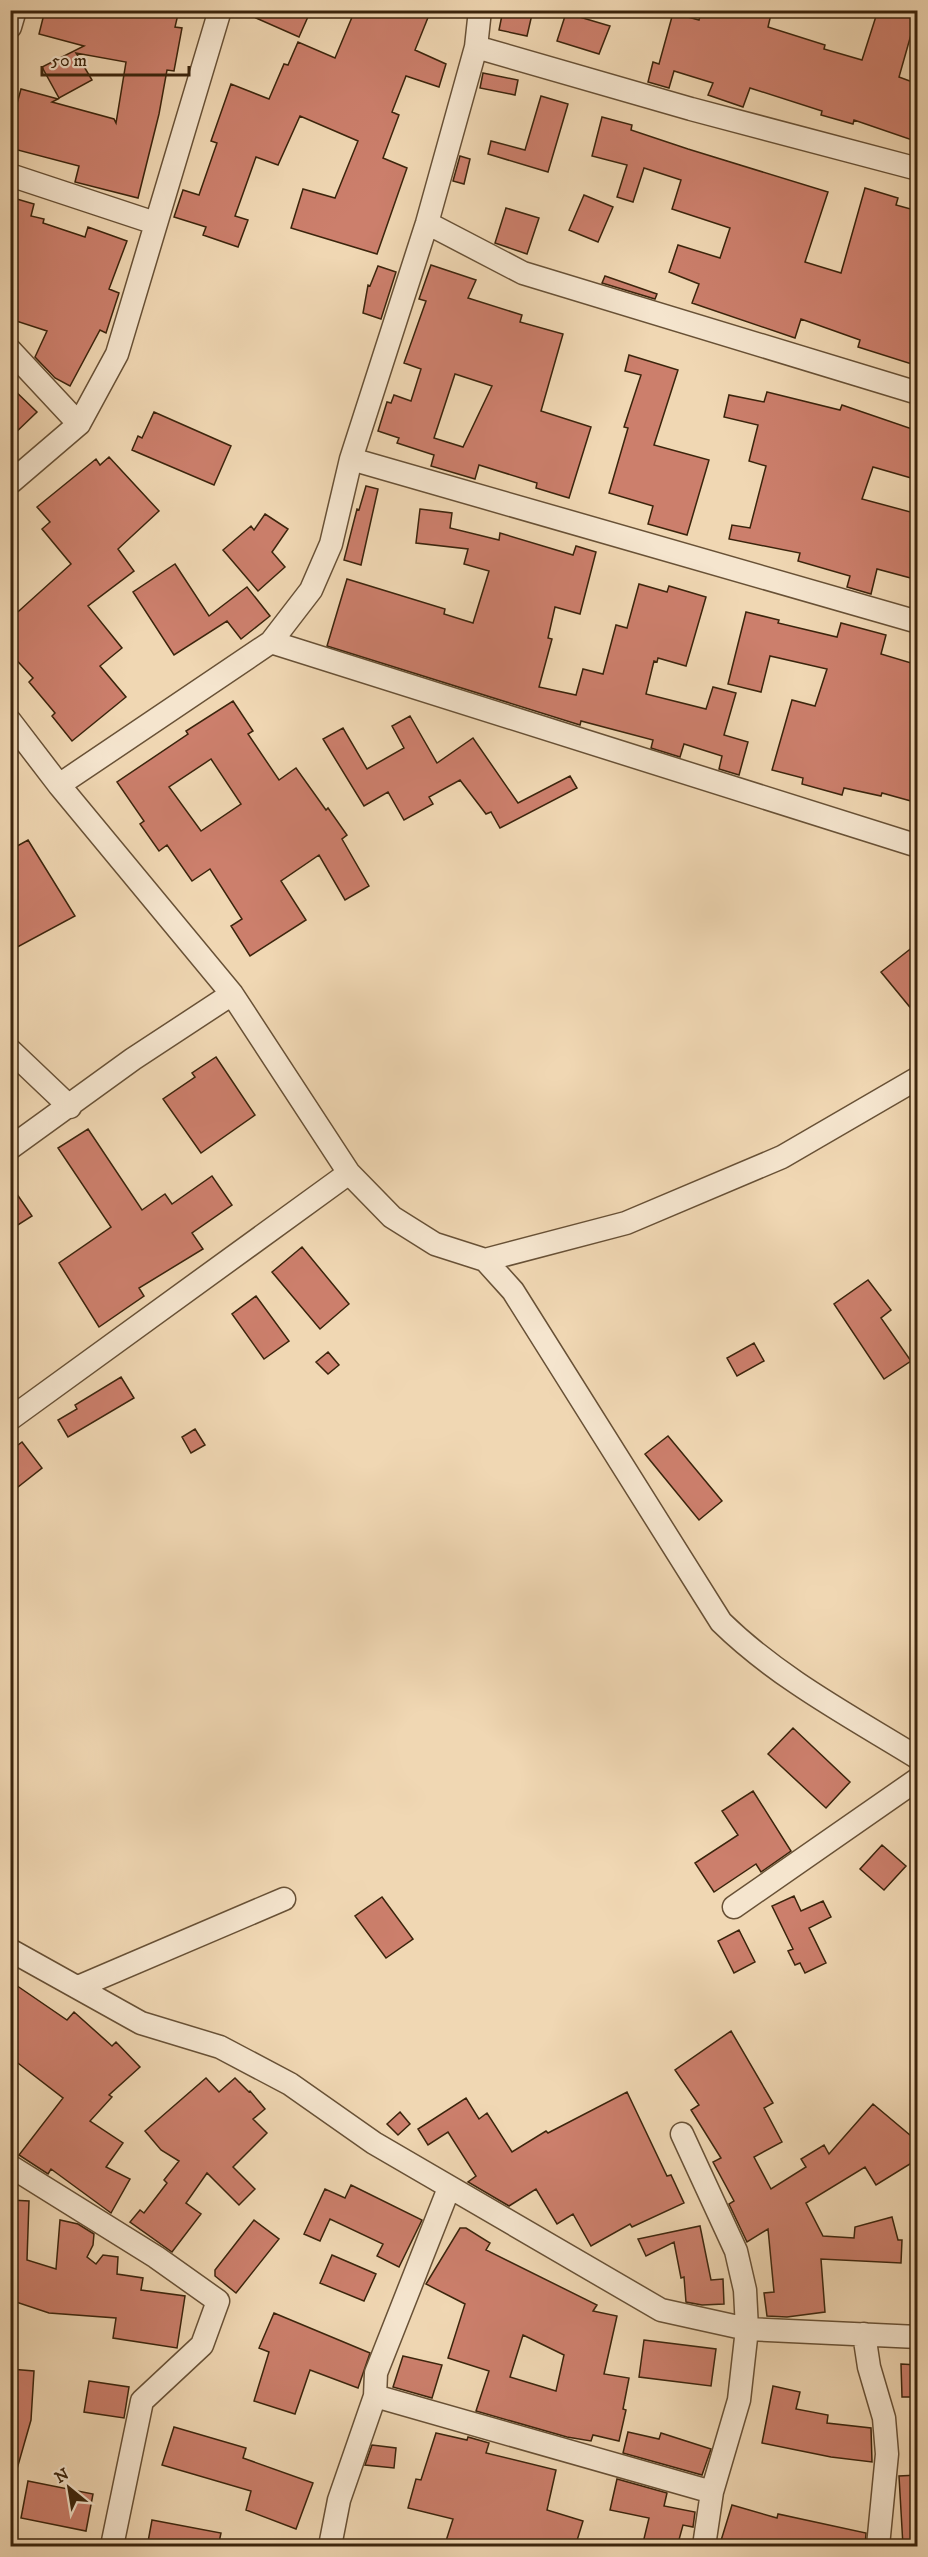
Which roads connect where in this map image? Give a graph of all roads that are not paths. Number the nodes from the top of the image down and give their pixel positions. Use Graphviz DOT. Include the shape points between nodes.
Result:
graph roads {
  1 [pos="15,10"];
  2 [pos="220,10"];
  3 [pos="476,13"];
  4 [pos="10,27"];
  5 [pos="476,47"];
  6 [pos="918,170"];
  7 [pos="10,175"];
  8 [pos="155,223"];
  9 [pos="427,223"];
  10 [pos="10,350"];
  11 [pos="918,393"];
  12 [pos="79,424"];
  13 [pos="351,459"];
  14 [pos="10,483"];
  15 [pos="918,622"];
  16 [pos="271,642"];
  17 [pos="10,721"];
  18 [pos="59,785"];
  19 [pos="918,846"];
  20 [pos="232,994"];
  21 [pos="10,1050"];
  22 [pos="918,1078"];
  23 [pos="70,1107"];
  24 [pos="10,1148"];
  25 [pos="349,1173"];
  26 [pos="485,1260"];
  27 [pos="10,1419"];
  28 [pos="918,1758"];
  29 [pos="918,1779"];
  30 [pos="284,1899"];
  31 [pos="734,1907"];
  32 [pos="10,1950"];
  33 [pos="78,1987"];
  34 [pos="682,2134"];
  35 [pos="10,2166"];
  36 [pos="449,2188"];
  37 [pos="747,2329"];
  38 [pos="864,2334"];
  39 [pos="918,2337"];
  40 [pos="375,2396"];
  41 [pos="712,2492"];
  42 [pos="112,2547"];
  43 [pos="330,2547"];
  44 [pos="704,2547"];
  45 [pos="878,2547"];
  1 -- 4 [label="street"];
  2 -- 8 [label="street"];
  3 -- 5 [label="street"];
  5 -- 6 [label="street"];
  5 -- 9 [label="street"];
  7 -- 8 [label="street"];
  8 -- 12 [label="street" via="117,354"];
  9 -- 11 [label="street" via="523,273"];
  9 -- 13 [label="street"];
  10 -- 12 [label="street"];
  12 -- 14 [label="street"];
  13 -- 15 [label="street"];
  13 -- 16 [label="street" via="331,544 311,590"];
  16 -- 18 [label="street"];
  16 -- 19 [label="street"];
  17 -- 18 [label="street"];
  18 -- 20 [label="street"];
  20 -- 23 [label="street" via="133,1059"];
  20 -- 25 [label="street"];
  21 -- 23 [label="street"];
  22 -- 26 [label="street" via="782,1157 626,1223"];
  23 -- 24 [label="street"];
  25 -- 26 [label="street" via="392,1217 435,1244"];
  25 -- 27 [label="street"];
  26 -- 28 [label="street" via="513,1291 721,1623 747,1648 794,1681"];
  29 -- 31 [label="street"];
  30 -- 33 [label="street"];
  32 -- 33 [label="street"];
  33 -- 36 [label="street" via="141,2023 220,2047 290,2084 374,2143"];
  34 -- 37 [label="street" via="736,2251 745,2290"];
  35 -- 42 [label="street" via="156,2257 218,2301 202,2345 142,2401"];
  36 -- 37 [label="street" via="661,2310"];
  36 -- 40 [label="street" via="375,2373"];
  37 -- 38 [label="street"];
  37 -- 41 [label="street" via="739,2400"];
  38 -- 39 [label="street"];
  38 -- 45 [label="street" via="868,2367 884,2418 887,2454"];
  40 -- 41 [label="street"];
  40 -- 43 [label="street" via="339,2500"];
  41 -- 44 [label="street"];
}
